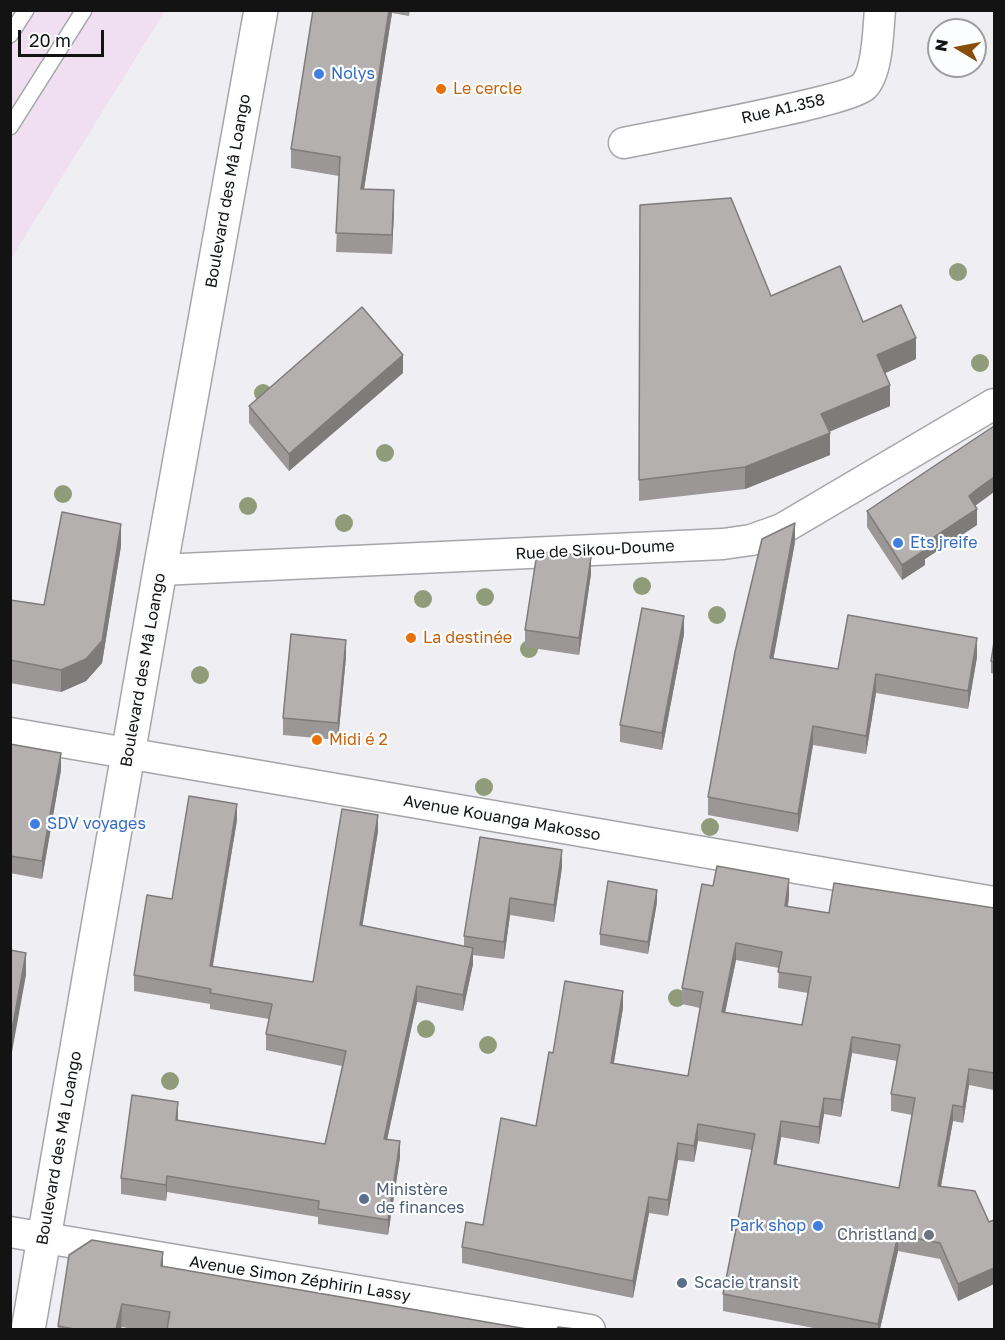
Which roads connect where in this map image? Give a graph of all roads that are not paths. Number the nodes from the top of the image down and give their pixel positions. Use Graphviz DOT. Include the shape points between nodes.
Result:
graph roads {
  1 [pos="26,10"];
  2 [pos="84,10"];
  3 [pos="261,10"];
  4 [pos="880,10"];
  5 [pos="10,35"];
  6 [pos="10,127"];
  7 [pos="624,143"];
  8 [pos="994,404"];
  9 [pos="160,570"];
  10 [pos="10,733"];
  11 [pos="129,754"];
  12 [pos="994,902"];
  13 [pos="10,1232"];
  14 [pos="43,1237"];
  15 [pos="28,1329"];
  16 [pos="590,1329"];
  1 -- 5 [label="lane"];
  2 -- 6 [label="lane"];
  3 -- 9 [label="street, Boulevard des Mâ Loango"];
  4 -- 7 [label="street, Rue A1.358" via="872,74 864,87 793,107"];
  8 -- 9 [label="street, Rue de Sikou-Doume" via="782,529 751,540"];
  9 -- 11 [label="street, Boulevard des Mâ Loango"];
  10 -- 11 [label="street, Avenue Kouanga Makosso"];
  11 -- 12 [label="street, Avenue Kouanga Makosso"];
  11 -- 14 [label="street, Boulevard des Mâ Loango"];
  13 -- 14 [label="street, Avenue Simon Zéphirin Lassy"];
  14 -- 15 [label="street, Boulevard des Mâ Loango"];
  14 -- 16 [label="street, Avenue Simon Zéphirin Lassy"];
}
